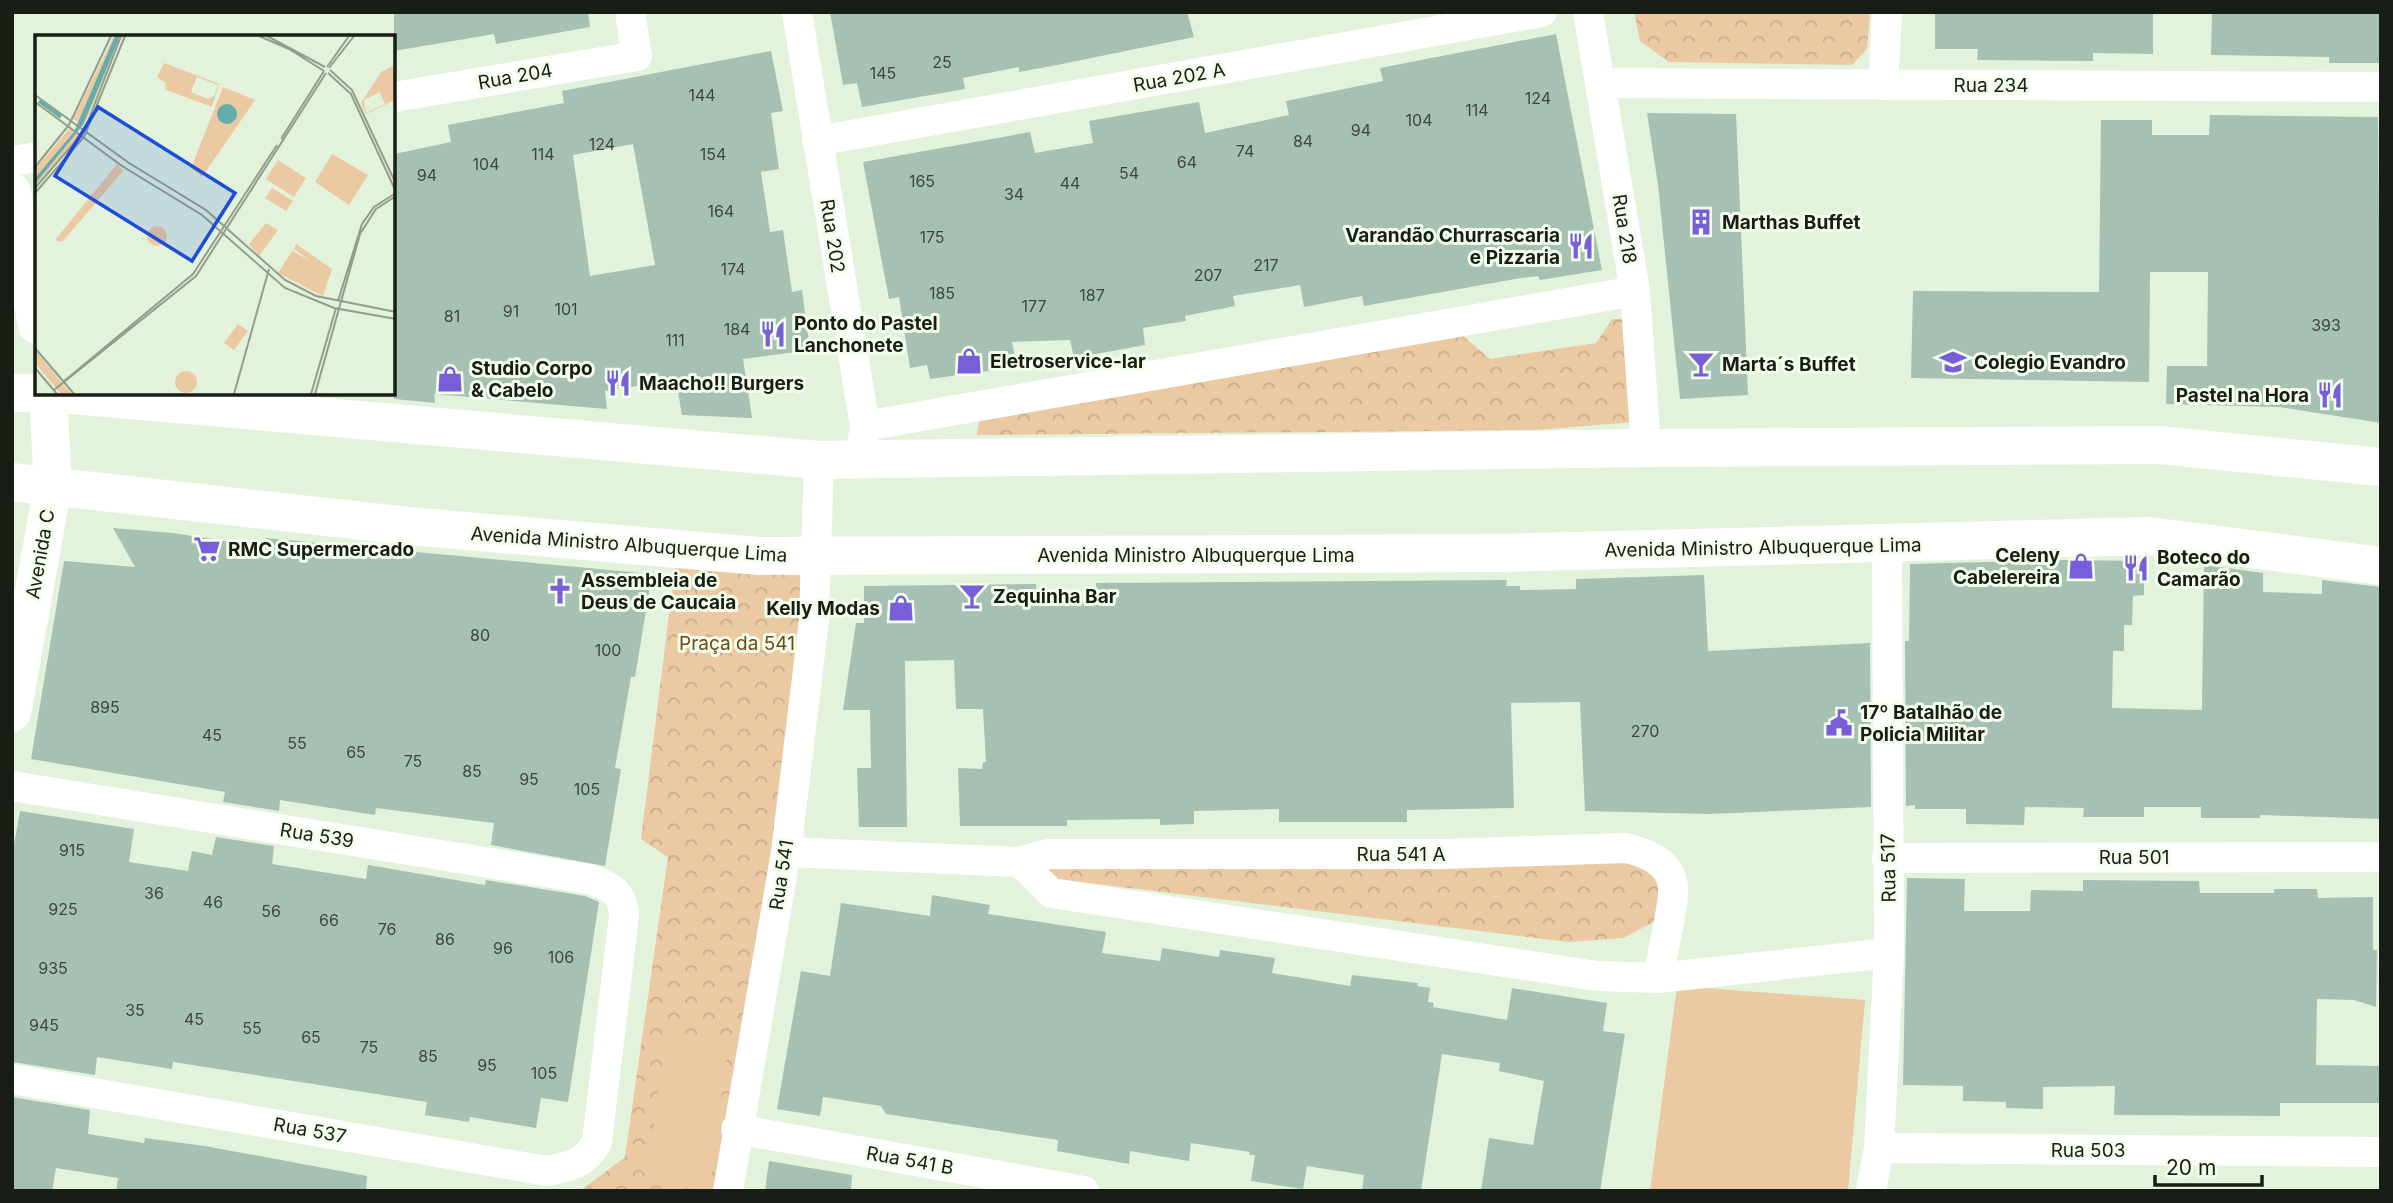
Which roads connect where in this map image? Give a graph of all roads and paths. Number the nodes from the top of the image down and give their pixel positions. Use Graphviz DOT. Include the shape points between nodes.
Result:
graph roads {
  1 [pos="630,12"];
  2 [pos="797,12"];
  3 [pos="1542,12"];
  4 [pos="1588,12"];
  5 [pos="1887,12"];
  6 [pos="1601,83"];
  7 [pos="1883,85"];
  8 [pos="2381,87"];
  9 [pos="396,97"];
  10 [pos="817,141"];
  11 [pos="35,157"];
  12 [pos="12,161"];
  13 [pos="12,192"];
  14 [pos="1635,291"];
  15 [pos="35,314"];
  16 [pos="12,393"];
  17 [pos="35,393"];
  18 [pos="48,396"];
  19 [pos="83,396"];
  20 [pos="862,443"];
  21 [pos="1646,448"];
  22 [pos="819,460"];
  23 [pos="2381,467"];
  24 [pos="12,482"];
  25 [pos="52,485"];
  26 [pos="1887,545"];
  27 [pos="816,558"];
  28 [pos="2381,566"];
  29 [pos="12,712"];
  30 [pos="12,786"];
  31 [pos="786,852"];
  32 [pos="2381,856"];
  33 [pos="1887,858"];
  34 [pos="1020,862"];
  35 [pos="1889,953"];
  36 [pos="1658,978"];
  37 [pos="12,1079"];
  38 [pos="737,1129"];
  39 [pos="597,1142"];
  40 [pos="1879,1148"];
  41 [pos="2381,1152"];
  42 [pos="729,1191"];
  43 [pos="1084,1191"];
  44 [pos="1871,1191"];
  1 -- 9 [label="street, Rua 204" via="637,56"];
  2 -- 10 [label="street, Rua 202"];
  3 -- 10 [label="street, Rua 202 A"];
  4 -- 6 [label="street, Rua 218"];
  5 -- 7 [label="street"];
  6 -- 7 [label="street, Rua 234"];
  6 -- 14 [label="street, Rua 218"];
  7 -- 8 [label="street, Rua 234"];
  10 -- 20 [label="street, Rua 202"];
  11 -- 12 [label="street"];
  13 -- 15 [label="street"];
  14 -- 20 [label="street"];
  14 -- 21 [label="street, Rua 218"];
  16 -- 17 [label="street"];
  18 -- 25 [label="street, Avenida C"];
  19 -- 22 [label="street"];
  20 -- 21 [label="street"];
  20 -- 22 [label="street"];
  21 -- 23 [label="street" via="2159,445"];
  22 -- 27 [label="street, Rua 541"];
  24 -- 25 [label="street, Avenida Ministro Albuquerque Lima"];
  25 -- 27 [label="street, Avenida Ministro Albuquerque Lima" via="408,526"];
  25 -- 29 [label="street, Avenida C"];
  26 -- 27 [label="street, Avenida Ministro Albuquerque Lima"];
  26 -- 28 [label="street, Avenida Ministro Albuquerque Lima" via="2150,536"];
  26 -- 33 [label="street, Rua 517"];
  27 -- 31 [label="street, Rua 541" via="814,620"];
  30 -- 39 [label="street, Rua 539" via="589,879 618,892 624,916"];
  31 -- 34 [label="street, Rua 541 A"];
  31 -- 38 [label="street, Rua 541"];
  32 -- 33 [label="street, Rua 501"];
  33 -- 35 [label="street, Rua 517"];
  34 -- 36 [label="street" via="1051,893 1597,976"];
  34 -- 36 [label="street, Rua 541 A" via="1048,854 1445,854 1626,848 1648,853 1660,862 1673,886"];
  35 -- 36 [label="street"];
  35 -- 40 [label="street, Rua 517"];
  37 -- 39 [label="street, Rua 537" via="547,1171 577,1165 589,1157"];
  38 -- 42 [label="street, Rua 541"];
  38 -- 43 [label="street, Rua 541 B"];
  40 -- 41 [label="street, Rua 503"];
  40 -- 44 [label="street, Rua 517"];
}
